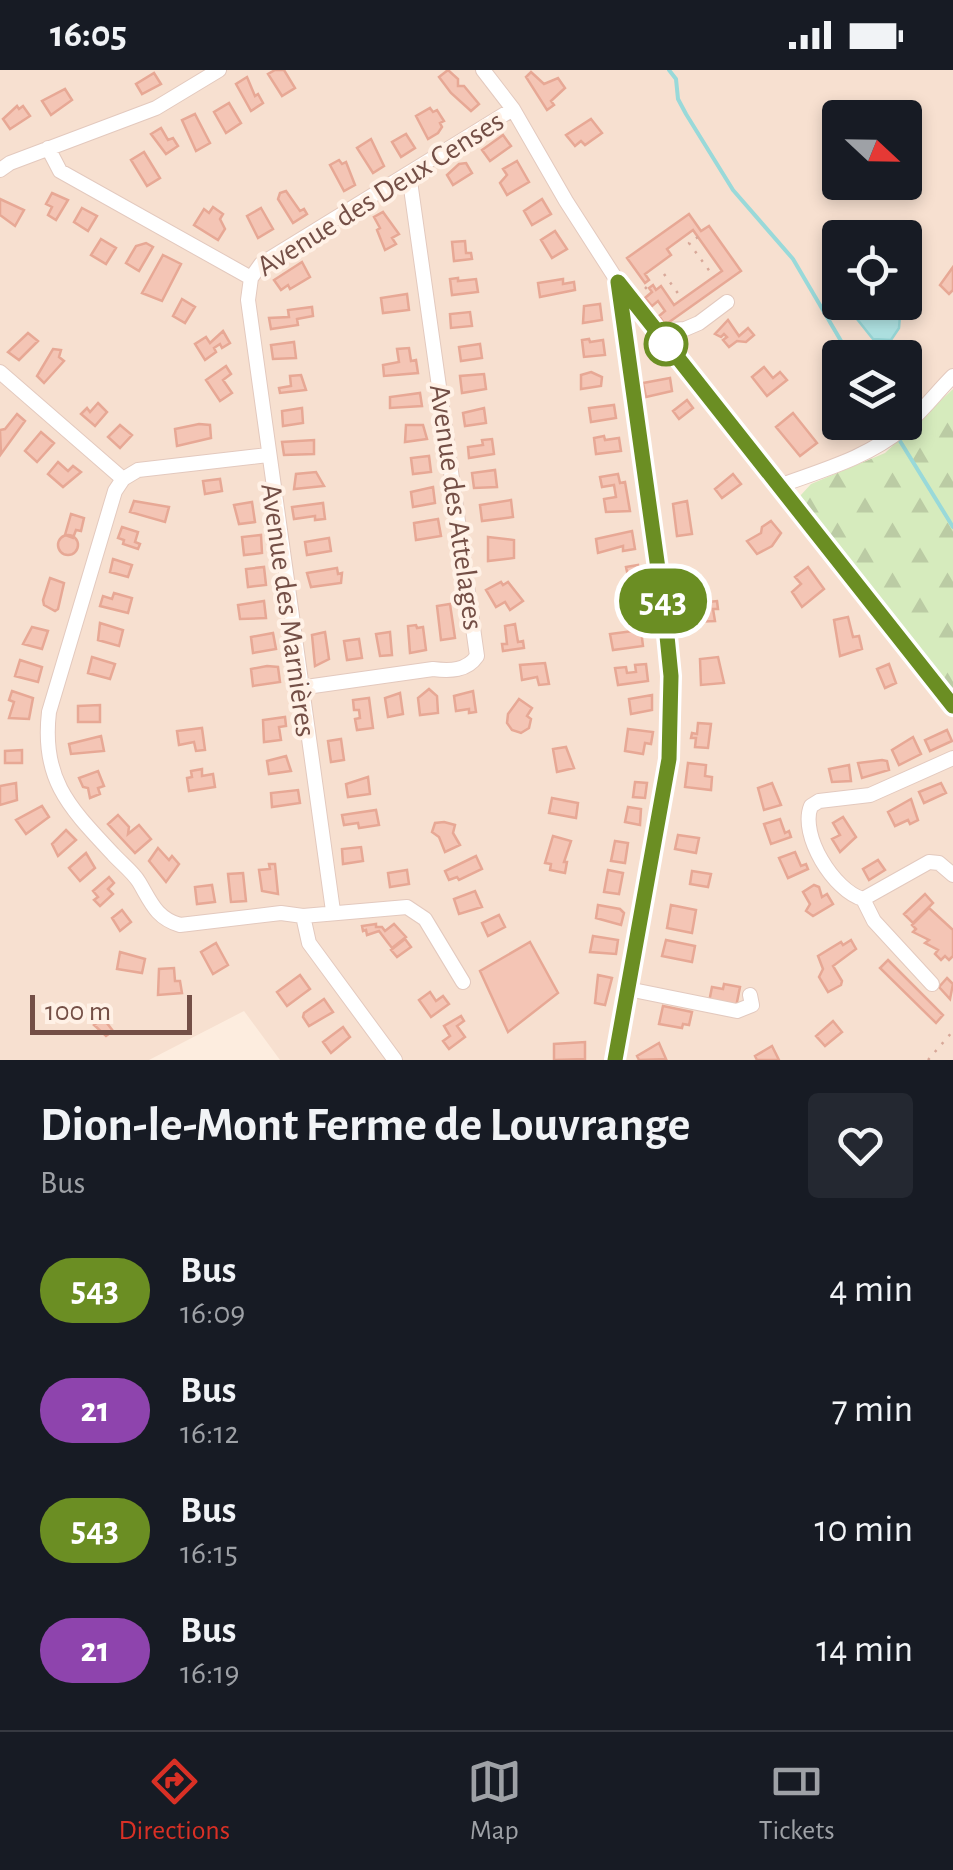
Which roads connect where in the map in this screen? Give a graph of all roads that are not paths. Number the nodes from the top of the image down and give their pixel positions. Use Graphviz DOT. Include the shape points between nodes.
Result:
graph roads {
  1 [pos="220,70"];
  2 [pos="483,70"];
  3 [pos="513,109"];
  4 [pos="48,148"];
  5 [pos="0,170"];
  6 [pos="408,174"];
  7 [pos="251,278"];
  8 [pos="618,282"];
  9 [pos="727,302"];
  10 [pos="656,332"];
  11 [pos="0,373"];
  12 [pos="953,376"];
  13 [pos="268,455"];
  14 [pos="123,479"];
  15 [pos="779,486"];
  16 [pos="299,688"];
  17 [pos="953,706"];
  18 [pos="953,758"];
  19 [pos="953,876"];
  20 [pos="863,899"];
  21 [pos="333,911"];
  22 [pos="303,916"];
  23 [pos="463,982"];
  24 [pos="932,984"];
  25 [pos="628,990"];
  26 [pos="750,995"];
  27 [pos="395,1060"];
  28 [pos="615,1060"];
  1 -- 4 [label="street" via="156,108"];
  2 -- 3 [label="street"];
  3 -- 6 [label="street, Avenue des Deux Censes"];
  3 -- 8 [label="street"];
  4 -- 5 [label="street"];
  4 -- 7 [label="street, Avenue des Deux Censes" via="60,171"];
  6 -- 7 [label="street, Avenue des Deux Censes" via="261,264"];
  6 -- 16 [label="street, Avenue des Attelages" via="477,656 466,668"];
  7 -- 13 [label="street, Avenue des Marnières" via="248,300"];
  8 -- 10 [label="street"];
  8 -- 25 [label="street" via="672,705 669,759"];
  9 -- 10 [label="street" via="699,323"];
  10 -- 15 [label="street"];
  11 -- 14 [label="street"];
  12 -- 15 [label="street" via="886,440"];
  13 -- 14 [label="street" via="138,470"];
  13 -- 16 [label="street, Avenue des Marnières"];
  14 -- 22 [label="street" via="49,712 48,748 59,790 167,922"];
  15 -- 17 [label="street"];
  16 -- 21 [label="street, Avenue des Marnières"];
  18 -- 20 [label="street" via="870,795 811,806 811,839 842,887"];
  19 -- 20 [label="street" via="929,862"];
  20 -- 24 [label="street" via="874,921"];
  21 -- 22 [label="street"];
  21 -- 23 [label="street" via="392,906 416,912"];
  22 -- 27 [label="street" via="309,943"];
  25 -- 26 [label="street" via="737,1011 752,1005"];
  25 -- 28 [label="street"];
}
